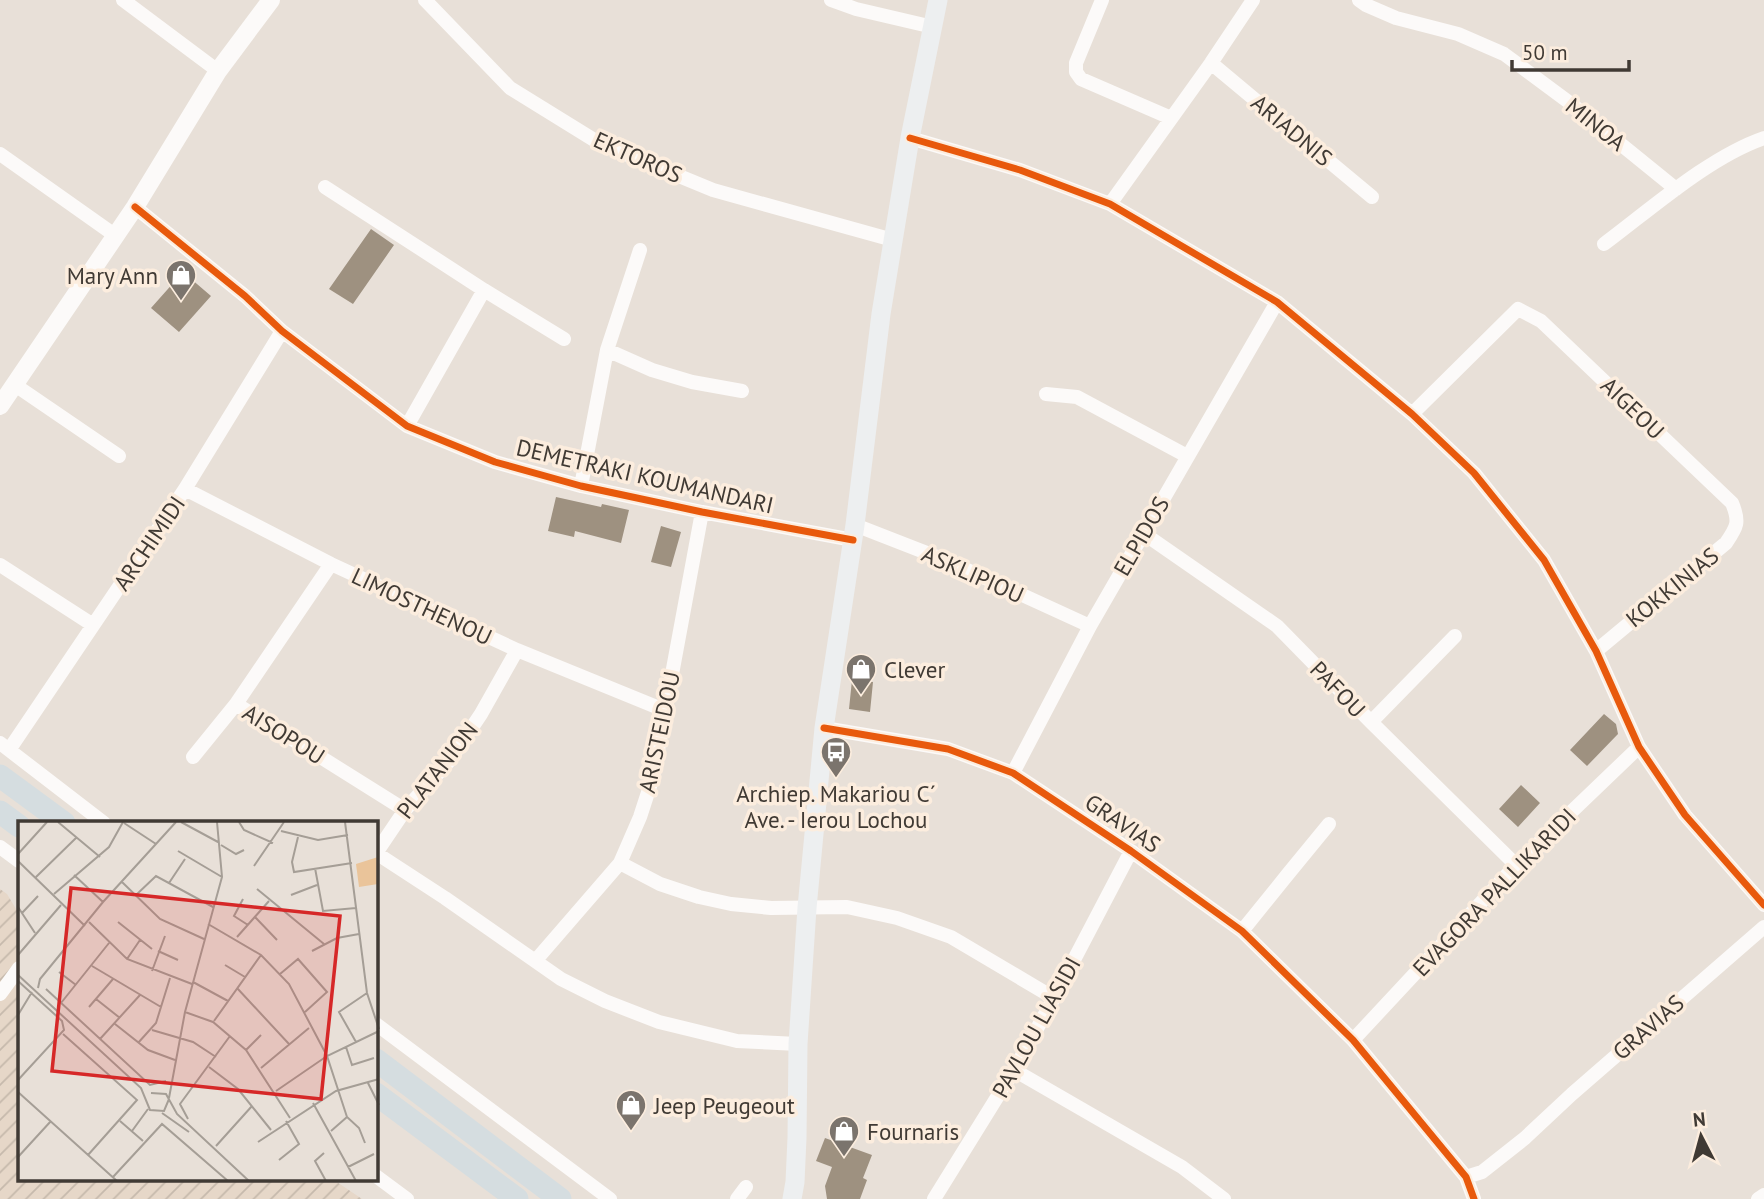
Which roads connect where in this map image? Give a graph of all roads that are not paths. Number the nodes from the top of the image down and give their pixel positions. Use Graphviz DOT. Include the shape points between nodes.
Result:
graph roads {
  1 [pos="123,0"];
  2 [pos="271,0"];
  3 [pos="831,0"];
  4 [pos="938,0"];
  5 [pos="1102,0"];
  6 [pos="1253,0"];
  7 [pos="1359,0"];
  8 [pos="427,1"];
  9 [pos="933,27"];
  10 [pos="1211,63"];
  11 [pos="218,71"];
  12 [pos="1171,118"];
  13 [pos="910,138"];
  14 [pos="1764,138"];
  15 [pos="0,154"];
  16 [pos="325,187"];
  17 [pos="1676,189"];
  18 [pos="1372,197"];
  19 [pos="1110,204"];
  20 [pos="135,207"];
  21 [pos="116,236"];
  22 [pos="893,240"];
  23 [pos="1604,244"];
  24 [pos="640,250"];
  25 [pos="484,290"];
  26 [pos="1276,302"];
  27 [pos="282,331"];
  28 [pos="564,339"];
  29 [pos="607,350"];
  30 [pos="15,385"];
  31 [pos="742,391"];
  32 [pos="1046,394"];
  33 [pos="0,406"];
  34 [pos="1412,414"];
  35 [pos="407,426"];
  36 [pos="119,456"];
  37 [pos="1187,456"];
  38 [pos="581,486"];
  39 [pos="185,489"];
  40 [pos="702,512"];
  41 [pos="1738,516"];
  42 [pos="854,532"];
  43 [pos="1143,533"];
  44 [pos="331,564"];
  45 [pos="0,565"];
  46 [pos="93,625"];
  47 [pos="1090,626"];
  48 [pos="1455,636"];
  49 [pos="517,650"];
  50 [pos="1596,651"];
  51 [pos="236,704"];
  52 [pos="664,710"];
  53 [pos="1371,722"];
  54 [pos="824,728"];
  55 [pos="5,747"];
  56 [pos="1639,747"];
  57 [pos="193,757"];
  58 [pos="1013,773"];
  59 [pos="0,776"];
  60 [pos="405,810"];
  61 [pos="0,812"];
  62 [pos="61,821"];
  63 [pos="101,821"];
  64 [pos="1329,824"];
  65 [pos="18,825"];
  66 [pos="0,848"];
  67 [pos="378,850"];
  68 [pos="1131,851"];
  69 [pos="378,854"];
  70 [pos="18,860"];
  71 [pos="621,863"];
  72 [pos="1516,864"];
  73 [pos="1764,905"];
  74 [pos="807,908"];
  75 [pos="1764,926"];
  76 [pos="1242,931"];
  77 [pos="536,960"];
  78 [pos="18,969"];
  79 [pos="0,994"];
  80 [pos="1054,998"];
  81 [pos="378,1025"];
  82 [pos="1353,1040"];
  83 [pos="798,1044"];
  84 [pos="378,1062"];
  85 [pos="1014,1070"];
  86 [pos="378,1095"];
  87 [pos="378,1177"];
  88 [pos="1466,1177"];
  89 [pos="794,1190"];
  90 [pos="1764,1195"];
  91 [pos="407,1199"];
  92 [pos="517,1199"];
  93 [pos="559,1199"];
  94 [pos="610,1199"];
  95 [pos="784,1199"];
  96 [pos="934,1199"];
  97 [pos="1224,1199"];
  98 [pos="1474,1199"];
  99 [pos="1758,1199"];
  1 -- 11 [label="street"];
  2 -- 11 [label="street"];
  3 -- 9 [label="street"];
  4 -- 9 [label="main road"];
  5 -- 12 [label="street" via="1076,72 1081,79"];
  6 -- 10 [label="street"];
  7 -- 17 [label="street, MINOA" via="1396,18 1458,34 1504,54"];
  8 -- 22 [label="street, EKTOROS" via="510,88 599,143 713,190"];
  9 -- 13 [label="main road"];
  10 -- 12 [label="street"];
  10 -- 18 [label="street, ARIADNIS"];
  11 -- 20 [label="street"];
  12 -- 19 [label="street"];
  13 -- 19 [label="street" via="1020,170"];
  13 -- 22 [label="main road"];
  14 -- 17 [label="street"];
  15 -- 21 [label="street"];
  16 -- 25 [label="street"];
  17 -- 23 [label="street"];
  19 -- 26 [label="street"];
  20 -- 21 [label="street"];
  20 -- 27 [label="street, DEMETRAKI KOUMANDARI"];
  21 -- 30 [label="street"];
  22 -- 42 [label="main road"];
  24 -- 29 [label="street"];
  25 -- 28 [label="street"];
  25 -- 35 [label="street"];
  26 -- 34 [label="street"];
  26 -- 37 [label="street, ELPIDOS"];
  27 -- 35 [label="street, DEMETRAKI KOUMANDARI"];
  27 -- 39 [label="street, ARCHIMIDI"];
  29 -- 31 [label="street" via="691,382"];
  29 -- 38 [label="street"];
  30 -- 33 [label="street"];
  30 -- 36 [label="street"];
  32 -- 37 [label="street" via="1077,397"];
  34 -- 41 [label="street, AIGEOU" via="1518,309 1541,321 1732,503"];
  34 -- 50 [label="street" via="1474,474 1544,560"];
  35 -- 38 [label="street, DEMETRAKI KOUMANDARI" via="495,462"];
  37 -- 43 [label="street, ELPIDOS"];
  38 -- 40 [label="street, DEMETRAKI KOUMANDARI"];
  39 -- 44 [label="street, LIMOSTHENOU"];
  39 -- 46 [label="street, ARCHIMIDI"];
  40 -- 42 [label="street, DEMETRAKI KOUMANDARI"];
  40 -- 52 [label="street, ARISTEIDOU"];
  41 -- 50 [label="street, KOKKINIAS" via="1726,543"];
  42 -- 47 [label="street, ASKLIPIOU" via="950,562"];
  42 -- 54 [label="main road"];
  43 -- 47 [label="street, ELPIDOS"];
  43 -- 53 [label="street, PAFOU" via="1277,626"];
  44 -- 49 [label="street, LIMOSTHENOU"];
  44 -- 51 [label="street, AISOPOU"];
  45 -- 46 [label="street"];
  46 -- 55 [label="street, ARCHIMIDI"];
  47 -- 58 [label="street, ELPIDOS"];
  48 -- 53 [label="street"];
  49 -- 52 [label="street, LIMOSTHENOU"];
  49 -- 60 [label="street, PLATANION" via="450,760"];
  50 -- 56 [label="street"];
  51 -- 57 [label="street"];
  51 -- 60 [label="street, AISOPOU"];
  52 -- 71 [label="street, ARISTEIDOU" via="653,777"];
  53 -- 72 [label="street, PAFOU"];
  54 -- 58 [label="street, GRAVIAS" via="948,749"];
  54 -- 74 [label="main road"];
  55 -- 63 [label="street"];
  56 -- 72 [label="street, EVAGORA PALLIKARIDI"];
  56 -- 73 [label="street" via="1685,815"];
  58 -- 68 [label="street, GRAVIAS"];
  59 -- 62 [label="highway"];
  60 -- 67 [label="street, PLATANION"];
  61 -- 65 [label="highway"];
  64 -- 76 [label="street"];
  66 -- 70 [label="street"];
  68 -- 76 [label="street, GRAVIAS"];
  68 -- 80 [label="street, PAVLOU LIASIDI"];
  69 -- 77 [label="street"];
  71 -- 74 [label="street" via="660,884 699,897 731,904"];
  71 -- 77 [label="street, ARISTEIDOU"];
  72 -- 82 [label="street, EVAGORA PALLIKARIDI"];
  74 -- 80 [label="street" via="847,907 951,937"];
  74 -- 83 [label="main road"];
  75 -- 88 [label="street, GRAVIAS" via="1525,1139 1482,1172"];
  76 -- 82 [label="street, GRAVIAS"];
  77 -- 83 [label="street" via="561,979 659,1022 737,1041"];
  78 -- 79 [label="street"];
  80 -- 85 [label="street, PAVLOU LIASIDI"];
  81 -- 94 [label="street"];
  82 -- 88 [label="street, GRAVIAS"];
  83 -- 89 [label="main road"];
  84 -- 93 [label="highway"];
  85 -- 96 [label="street, PAVLOU LIASIDI"];
  85 -- 97 [label="street" via="1182,1167"];
  86 -- 92 [label="highway"];
  87 -- 91 [label="street"];
  88 -- 98 [label="street, GRAVIAS"];
  89 -- 95 [label="main road"];
  90 -- 99 [label="street"];
}
